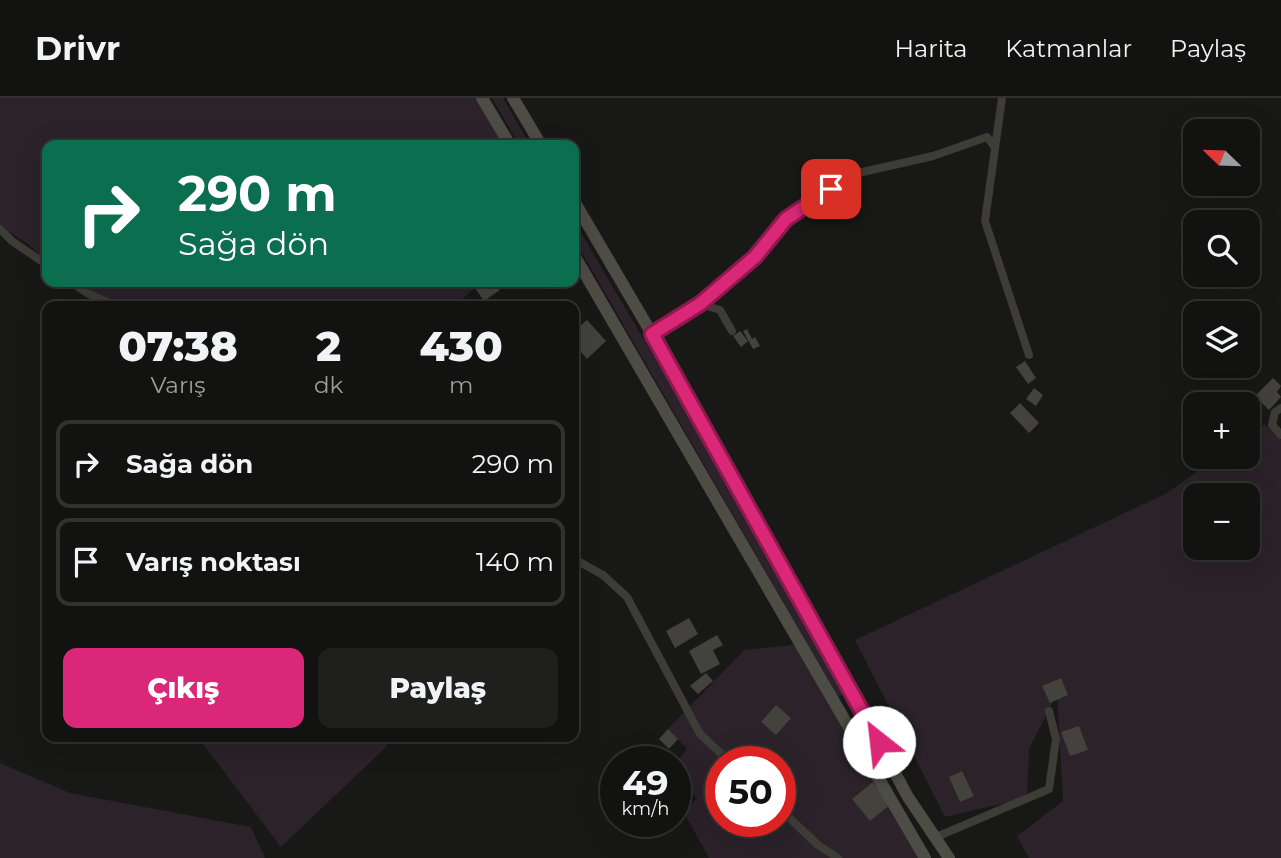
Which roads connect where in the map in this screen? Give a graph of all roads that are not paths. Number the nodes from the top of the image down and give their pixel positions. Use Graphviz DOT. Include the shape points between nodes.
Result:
graph roads {
  1 [pos="482,98"];
  2 [pos="513,98"];
  3 [pos="1002,98"];
  4 [pos="507,140"];
  5 [pos="538,140"];
  6 [pos="994,146"];
  7 [pos="579,210"];
  8 [pos="0,229"];
  9 [pos="42,262"];
  10 [pos="579,264"];
  11 [pos="78,287"];
  12 [pos="105,301"];
  13 [pos="700,304"];
  14 [pos="732,331"];
  15 [pos="652,334"];
  16 [pos="1029,355"];
  17 [pos="1281,408"];
  18 [pos="1281,435"];
  19 [pos="579,562"];
  20 [pos="1049,711"];
  21 [pos="713,746"];
  22 [pos="796,824"];
  23 [pos="934,838"];
  24 [pos="838,858"];
  25 [pos="925,858"];
  26 [pos="949,858"];
  1 -- 4 [label="main road"];
  2 -- 5 [label="main road"];
  3 -- 6 [label="street"];
  6 -- 13 [label="street" via="987,137 933,156 853,174 786,219 755,257"];
  6 -- 16 [label="street" via="985,221"];
  7 -- 15 [label="main road"];
  8 -- 9 [label="street"];
  10 -- 25 [label="main road"];
  11 -- 12 [label="street"];
  13 -- 14 [label="street" via="720,310"];
  13 -- 15 [label="street"];
  15 -- 23 [label="main road"];
  17 -- 18 [label="street" via="1272,425"];
  19 -- 21 [label="street" via="603,575 627,597 700,734"];
  20 -- 23 [label="street" via="1056,739 1049,789"];
  22 -- 24 [label="street"];
  23 -- 26 [label="main road"];
}
